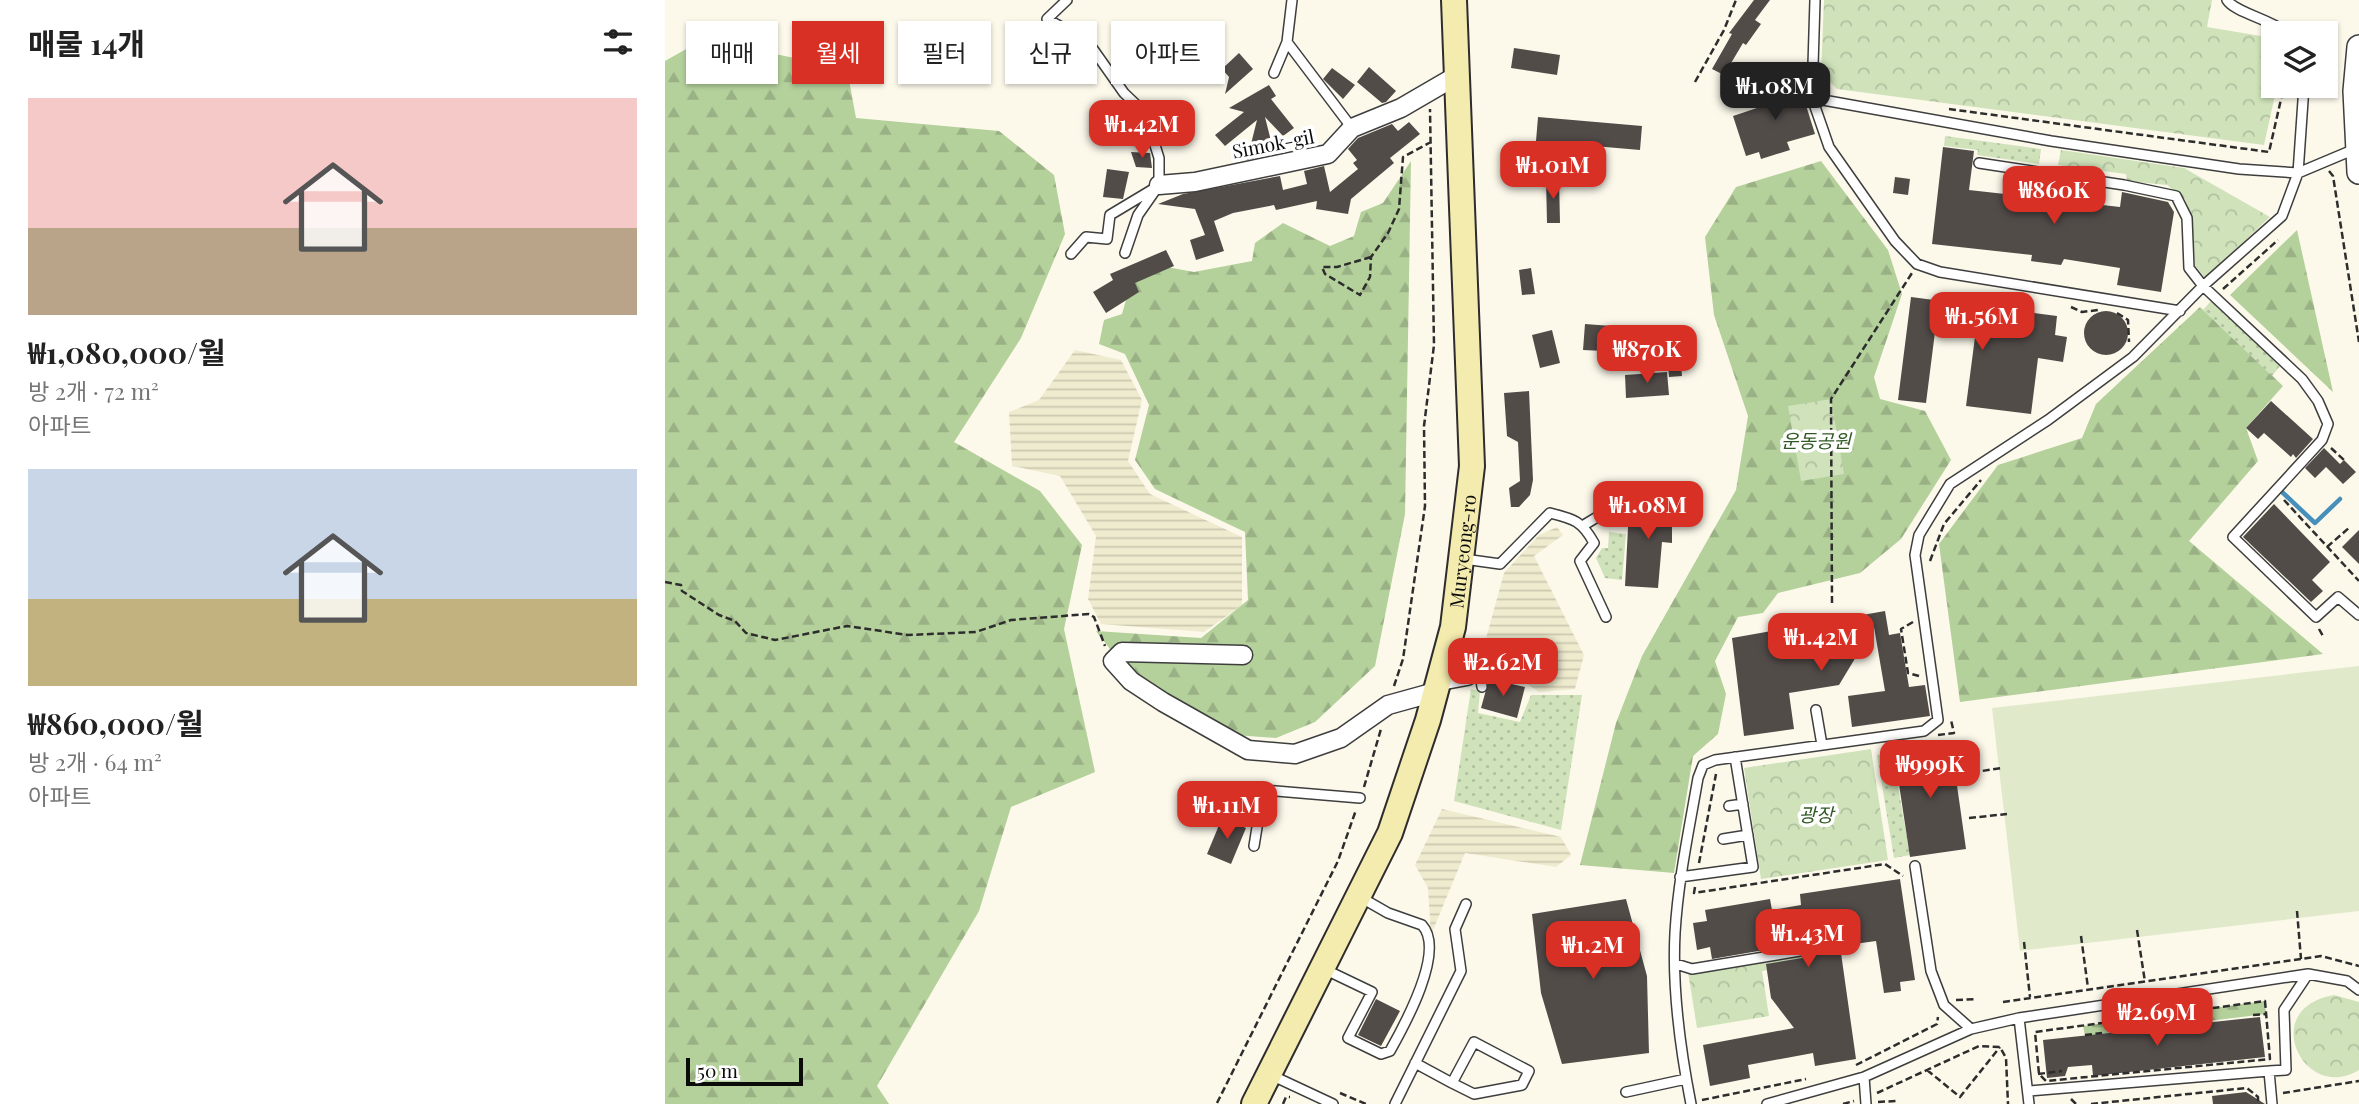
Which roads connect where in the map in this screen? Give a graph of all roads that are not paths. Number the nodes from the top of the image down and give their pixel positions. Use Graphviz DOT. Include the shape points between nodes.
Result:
graph roads {
  1 [pos="1067,0"];
  2 [pos="1292,0"];
  3 [pos="1454,0"];
  4 [pos="1815,0"];
  5 [pos="2227,0"];
  6 [pos="2269,21"];
  7 [pos="1287,41"];
  8 [pos="2358,59"];
  9 [pos="1274,73"];
  10 [pos="1456,76"];
  11 [pos="1812,98"];
  12 [pos="2303,98"];
  13 [pos="1352,128"];
  14 [pos="2355,149"];
  15 [pos="1979,163"];
  16 [pos="2359,172"];
  17 [pos="2298,173"];
  18 [pos="1159,185"];
  19 [pos="1125,253"];
  20 [pos="1071,254"];
  21 [pos="2203,286"];
  22 [pos="2180,311"];
  23 [pos="1626,499"];
  24 [pos="1584,525"];
  25 [pos="1462,559"];
  26 [pos="2359,615"];
  27 [pos="1606,617"];
  28 [pos="1243,654"];
  29 [pos="1482,687"];
  30 [pos="1436,689"];
  31 [pos="1816,710"];
  32 [pos="1822,745"];
  33 [pos="1736,760"];
  34 [pos="1240,788"];
  35 [pos="1263,790"];
  36 [pos="1360,798"];
  37 [pos="1743,804"];
  38 [pos="1729,806"];
  39 [pos="1748,835"];
  40 [pos="1723,839"];
  41 [pos="1254,846"];
  42 [pos="1915,866"];
  43 [pos="1680,877"];
  44 [pos="1358,896"];
  45 [pos="1466,904"];
  46 [pos="1800,951"];
  47 [pos="1676,964"];
  48 [pos="1322,968"];
  49 [pos="2308,974"];
  50 [pos="2359,990"];
  51 [pos="2019,1018"];
  52 [pos="1971,1030"];
  53 [pos="1415,1063"];
  54 [pos="2269,1071"];
  55 [pos="1269,1074"];
  56 [pos="1864,1077"];
  57 [pos="1686,1079"];
  58 [pos="1452,1083"];
  59 [pos="2029,1091"];
  60 [pos="1626,1092"];
  61 [pos="2274,1099"];
  62 [pos="1869,1101"];
  63 [pos="1254,1104"];
  64 [pos="1333,1104"];
  65 [pos="1395,1104"];
  66 [pos="1691,1104"];
  67 [pos="1767,1104"];
  68 [pos="2029,1104"];
  1 -- 18 [label="lane" via="1047,19 1088,42 1124,93 1146,113 1159,158"];
  2 -- 7 [label="lane"];
  3 -- 10 [label="main road, Muryeong-ro"];
  4 -- 11 [label="lane"];
  5 -- 6 [label="lane"];
  7 -- 9 [label="lane"];
  7 -- 13 [label="lane"];
  8 -- 14 [label="street"];
  10 -- 13 [label="street, Simok-gil" via="1401,108"];
  10 -- 25 [label="main road, Muryeong-ro" via="1472,466"];
  11 -- 17 [label="lane" via="2078,145"];
  11 -- 22 [label="lane" via="1829,147 1895,241 1917,264 1953,274"];
  12 -- 17 [label="lane"];
  13 -- 18 [label="street, Simok-gil" via="1328,154 1195,182"];
  14 -- 16 [label="street"];
  14 -- 17 [label="lane"];
  15 -- 21 [label="lane" via="2176,196 2187,218 2189,268"];
  17 -- 21 [label="lane" via="2282,216"];
  18 -- 19 [label="lane" via="1137,215"];
  18 -- 20 [label="lane" via="1110,215 1107,239 1086,237"];
  21 -- 22 [label="lane"];
  21 -- 26 [label="lane" via="2302,379 2328,424 2322,440 2233,537 2316,617 2338,597"];
  22 -- 32 [label="lane" via="2133,358 1951,484 1933,508 1915,555 1938,720 1933,727"];
  23 -- 24 [label="lane"];
  24 -- 25 [label="lane" via="1550,513 1500,564"];
  24 -- 27 [label="lane" via="1594,543 1580,561"];
  25 -- 30 [label="main road, Muryeong-ro" via="1453,627"];
  28 -- 30 [label="street" via="1122,652 1113,661 1131,681 1248,750 1295,754 1341,738 1388,705"];
  29 -- 30 [label="lane" via="1480,673"];
  30 -- 44 [label="main road, Muryeong-ro" via="1390,833"];
  31 -- 32 [label="lane"];
  32 -- 33 [label="lane"];
  33 -- 37 [label="lane"];
  33 -- 43 [label="lane" via="1703,765"];
  34 -- 35 [label="lane"];
  35 -- 36 [label="lane"];
  35 -- 41 [label="lane"];
  37 -- 38 [label="lane"];
  37 -- 39 [label="lane"];
  39 -- 40 [label="lane"];
  39 -- 43 [label="lane" via="1753,867"];
  42 -- 52 [label="lane" via="1931,971 1944,1005"];
  43 -- 47 [label="lane"];
  44 -- 48 [label="main road, Muryeong-ro"];
  44 -- 48 [label="lane" via="1422,925 1429,937 1422,989 1390,1051 1381,1054 1348,1038 1372,992"];
  45 -- 53 [label="lane" via="1455,929 1461,971"];
  46 -- 47 [label="lane" via="1692,969"];
  47 -- 57 [label="lane"];
  48 -- 55 [label="main road, Muryeong-ro"];
  49 -- 50 [label="lane" via="2347,981"];
  49 -- 51 [label="lane"];
  49 -- 54 [label="lane" via="2284,1010 2286,1070"];
  51 -- 52 [label="lane"];
  51 -- 59 [label="lane"];
  52 -- 56 [label="lane"];
  53 -- 58 [label="lane"];
  53 -- 65 [label="lane"];
  54 -- 59 [label="lane"];
  54 -- 61 [label="lane"];
  55 -- 63 [label="main road, Muryeong-ro"];
  55 -- 64 [label="lane"];
  56 -- 62 [label="lane"];
  56 -- 67 [label="lane"];
  57 -- 60 [label="lane"];
  57 -- 66 [label="lane"];
  58 -- 58 [label="lane" via="1474,1094 1522,1084 1529,1071 1474,1042"];
  59 -- 68 [label="lane"];
}
